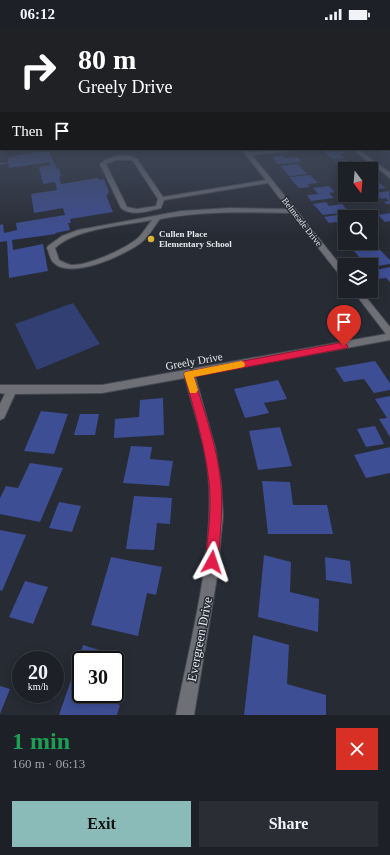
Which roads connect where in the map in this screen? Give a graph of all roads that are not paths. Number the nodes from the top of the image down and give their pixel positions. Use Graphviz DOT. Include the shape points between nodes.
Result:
graph roads {
  1 [pos="107,173"];
  2 [pos="144,173"];
  3 [pos="264,173"];
  4 [pos="270,181"];
  5 [pos="161,199"];
  6 [pos="294,211"];
  7 [pos="157,218"];
  8 [pos="338,267"];
  9 [pos="362,298"];
  10 [pos="390,333"];
  11 [pos="390,337"];
  12 [pos="188,374"];
  13 [pos="0,389"];
  14 [pos="12,390"];
  15 [pos="0,415"];
  16 [pos="185,715"];
  1 -- 5 [label="street" via="124,208 131,211 159,207"];
  2 -- 5 [label="street"];
  3 -- 4 [label="street, Belmeade Drive"];
  4 -- 5 [label="street"];
  4 -- 6 [label="street, Belmeade Drive"];
  6 -- 7 [label="street" via="217,210"];
  6 -- 8 [label="street, Belmeade Drive"];
  7 -- 7 [label="street" via="65,236 51,248 56,261 74,267 130,247 142,238"];
  9 -- 10 [label="street"];
  11 -- 12 [label="street, Greely Drive"];
  12 -- 14 [label="street, Greely Drive" via="102,389"];
  12 -- 16 [label="street, Evergreen Drive" via="209,447 215,483 216,516 210,577"];
  13 -- 14 [label="street, Greely Drive"];
  14 -- 15 [label="street"];
}
